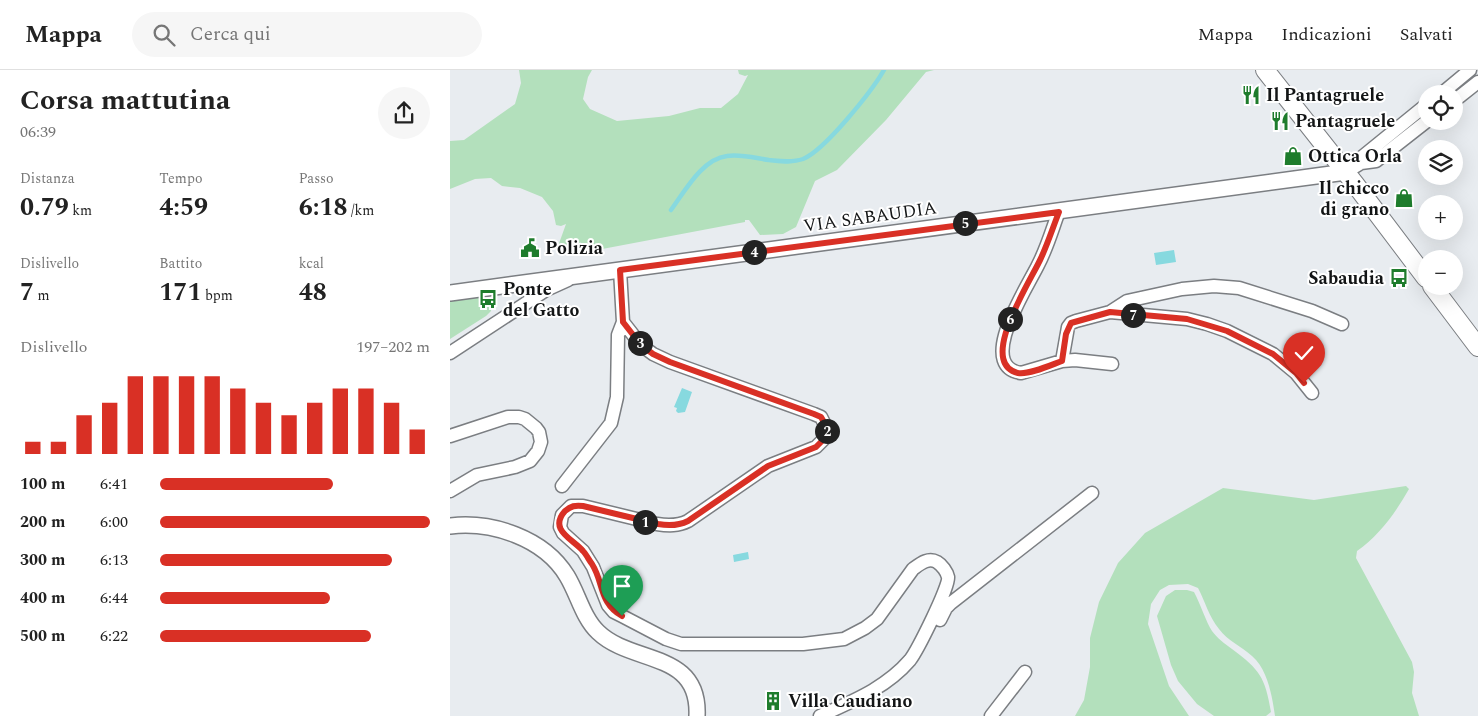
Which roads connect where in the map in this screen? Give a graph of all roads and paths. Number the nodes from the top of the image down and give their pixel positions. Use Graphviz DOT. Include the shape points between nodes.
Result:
graph roads {
  1 [pos="1265,70"];
  2 [pos="1470,70"];
  3 [pos="1478,82"];
  4 [pos="1452,85"];
  5 [pos="1463,94"];
  6 [pos="1418,112"];
  7 [pos="1418,128"];
  8 [pos="1353,168"];
  9 [pos="1059,212"];
  10 [pos="1418,266"];
  11 [pos="620,270"];
  12 [pos="575,277"];
  13 [pos="450,293"];
  14 [pos="1439,295"];
  15 [pos="1110,312"];
  16 [pos="623,322"];
  17 [pos="1342,324"];
  18 [pos="1478,347"];
  19 [pos="450,353"];
  20 [pos="1062,361"];
  21 [pos="1112,364"];
  22 [pos="1312,393"];
  23 [pos="450,436"];
  24 [pos="562,486"];
  25 [pos="450,491"];
  26 [pos="1092,493"];
  27 [pos="450,526"];
  28 [pos="914,653"];
  29 [pos="1026,672"];
  30 [pos="697,716"];
  31 [pos="820,716"];
  32 [pos="992,716"];
  1 -- 8 [label="main road"];
  2 -- 4 [label="street"];
  3 -- 5 [label="street"];
  6 -- 8 [label="street"];
  7 -- 8 [label="street" via="1376,161"];
  8 -- 9 [label="street, VIA SABAUDIA"];
  8 -- 10 [label="main road"];
  9 -- 11 [label="street, VIA SABAUDIA"];
  9 -- 20 [label="street" via="1047,247 1010,318 1002,357 1007,367 1021,373"];
  11 -- 12 [label="street, VIA SABAUDIA"];
  11 -- 16 [label="street"];
  12 -- 13 [label="street"];
  12 -- 19 [label="street, VIA SABAUDIA" via="546,290"];
  14 -- 18 [label="main road"];
  15 -- 17 [label="street" via="1127,301 1214,286 1239,288"];
  15 -- 20 [label="street" via="1071,323"];
  15 -- 22 [label="street" via="1187,319 1227,331 1279,359"];
  16 -- 24 [label="street" via="618,335 617,397 610,423"];
  16 -- 28 [label="street" via="641,345 653,354 821,417 828,429 816,447 768,466 680,524 669,526 571,506 562,516 560,526 593,567 608,605 622,616 681,644 831,641 844,639 877,619 913,569 921,563 934,561 945,570 947,585"];
  20 -- 21 [label="street"];
  23 -- 25 [label="street" via="508,417 519,417 536,428 541,442 530,461 477,475"];
  26 -- 28 [label="street" via="946,608 926,649"];
  27 -- 30 [label="street" via="482,526 500,530 520,537 548,554 566,575 597,631 617,644 669,664 681,672 693,690 698,705"];
  28 -- 31 [label="street" via="900,671 875,690"];
  29 -- 32 [label="street"];
}
